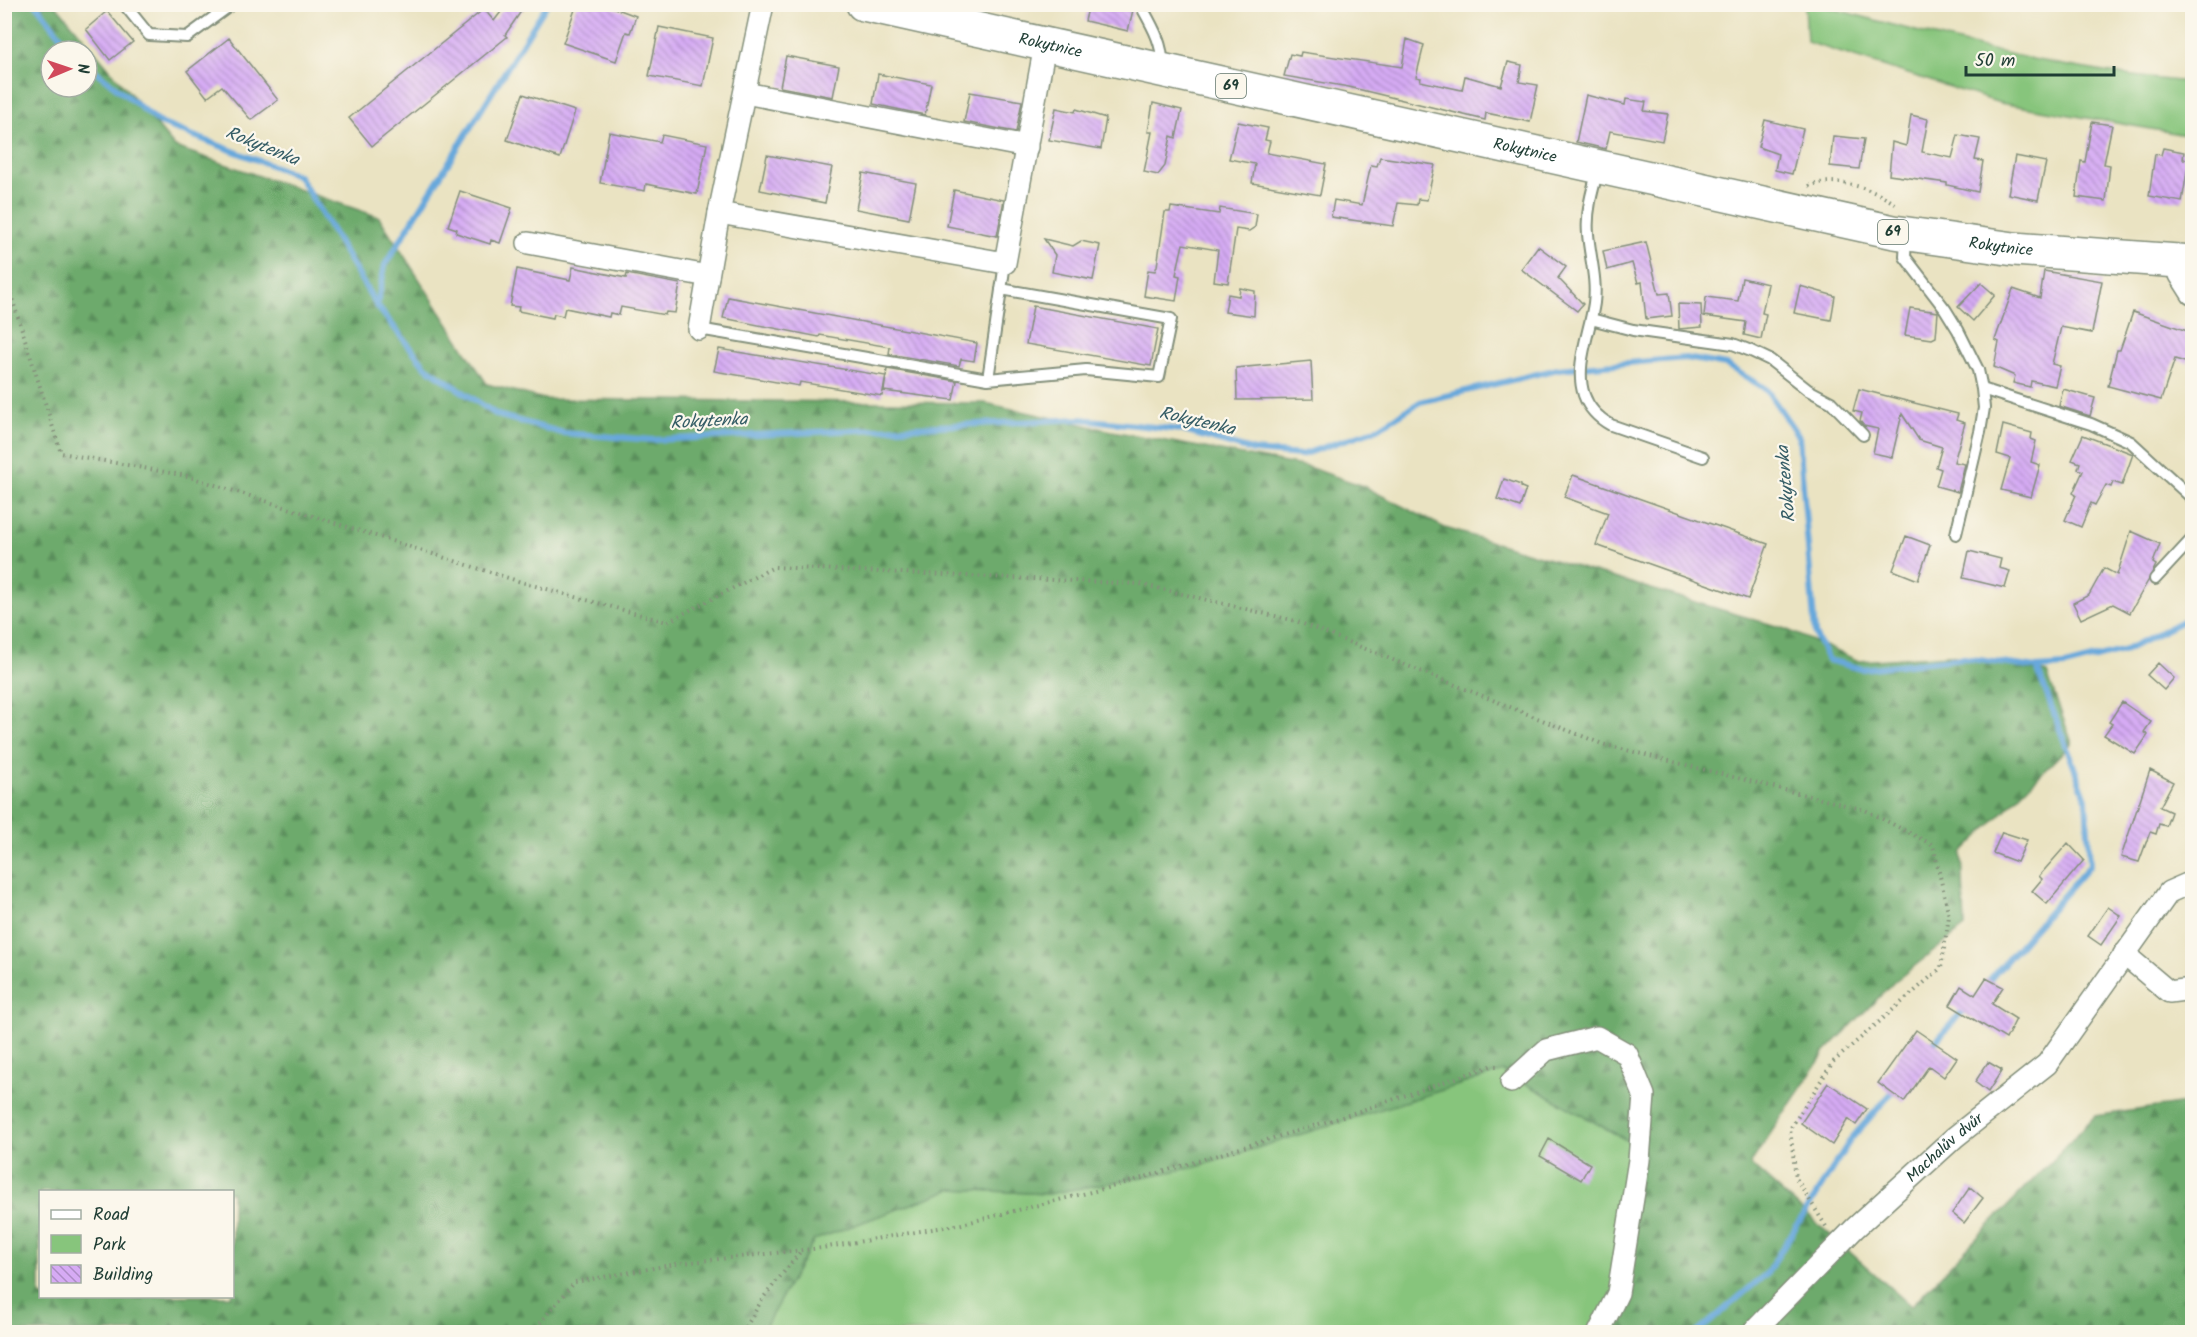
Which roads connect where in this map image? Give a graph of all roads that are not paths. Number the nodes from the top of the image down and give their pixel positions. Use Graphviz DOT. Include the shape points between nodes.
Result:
graph roads {
  1 [pos="124,4"];
  2 [pos="232,4"];
  3 [pos="764,4"];
  4 [pos="863,4"];
  5 [pos="1140,4"];
  6 [pos="1046,45"];
  7 [pos="1162,70"];
  8 [pos="745,93"];
  9 [pos="1027,147"];
  10 [pos="1599,167"];
  11 [pos="719,213"];
  12 [pos="1906,234"];
  13 [pos="528,243"];
  14 [pos="2186,261"];
  15 [pos="1005,263"];
  16 [pos="708,276"];
  17 [pos="1001,289"];
  18 [pos="2193,294"];
  19 [pos="1591,319"];
  20 [pos="699,329"];
  21 [pos="988,379"];
  22 [pos="1982,389"];
  23 [pos="1863,435"];
  24 [pos="1703,457"];
  25 [pos="2193,498"];
  26 [pos="1956,534"];
  27 [pos="2193,539"];
  28 [pos="2155,579"];
  29 [pos="2193,882"];
  30 [pos="2124,954"];
  31 [pos="2193,989"];
  32 [pos="1511,1082"];
  33 [pos="1599,1332"];
  34 [pos="1753,1332"];
  1 -- 2 [label="lane" via="149,35 187,37"];
  3 -- 8 [label="street"];
  4 -- 6 [label="main road, Rokytnice / 69"];
  5 -- 7 [label="lane" via="1158,40"];
  6 -- 7 [label="main road, Rokytnice / 69"];
  6 -- 9 [label="street"];
  7 -- 10 [label="main road, Rokytnice / 69"];
  8 -- 9 [label="street"];
  8 -- 11 [label="street"];
  9 -- 15 [label="street"];
  10 -- 12 [label="main road, Rokytnice / 69"];
  10 -- 19 [label="lane" via="1588,216 1595,277"];
  11 -- 15 [label="street"];
  11 -- 16 [label="street"];
  12 -- 14 [label="main road, Rokytnice / 69" via="2014,249"];
  12 -- 22 [label="lane" via="1905,257 1958,330 1978,370"];
  13 -- 16 [label="street"];
  14 -- 18 [label="street" via="2180,275"];
  15 -- 17 [label="lane"];
  16 -- 20 [label="street"];
  17 -- 21 [label="lane"];
  17 -- 21 [label="lane" via="1171,319 1159,377 1086,370"];
  19 -- 23 [label="lane" via="1633,330 1733,344 1751,351 1831,402"];
  19 -- 24 [label="lane" via="1582,380 1584,394 1599,418"];
  20 -- 21 [label="lane"];
  22 -- 25 [label="lane" via="2091,424 2131,442"];
  22 -- 26 [label="lane" via="1980,432"];
  27 -- 28 [label="lane"];
  29 -- 30 [label="street, Machalův dvůr" via="2169,892"];
  30 -- 31 [label="street" via="2169,992"];
  30 -- 34 [label="street, Machalův dvůr" via="2047,1064 1956,1137 1838,1246"];
  32 -- 33 [label="street" via="1546,1050 1596,1037 1627,1054 1644,1095 1639,1160 1618,1293"];
}
